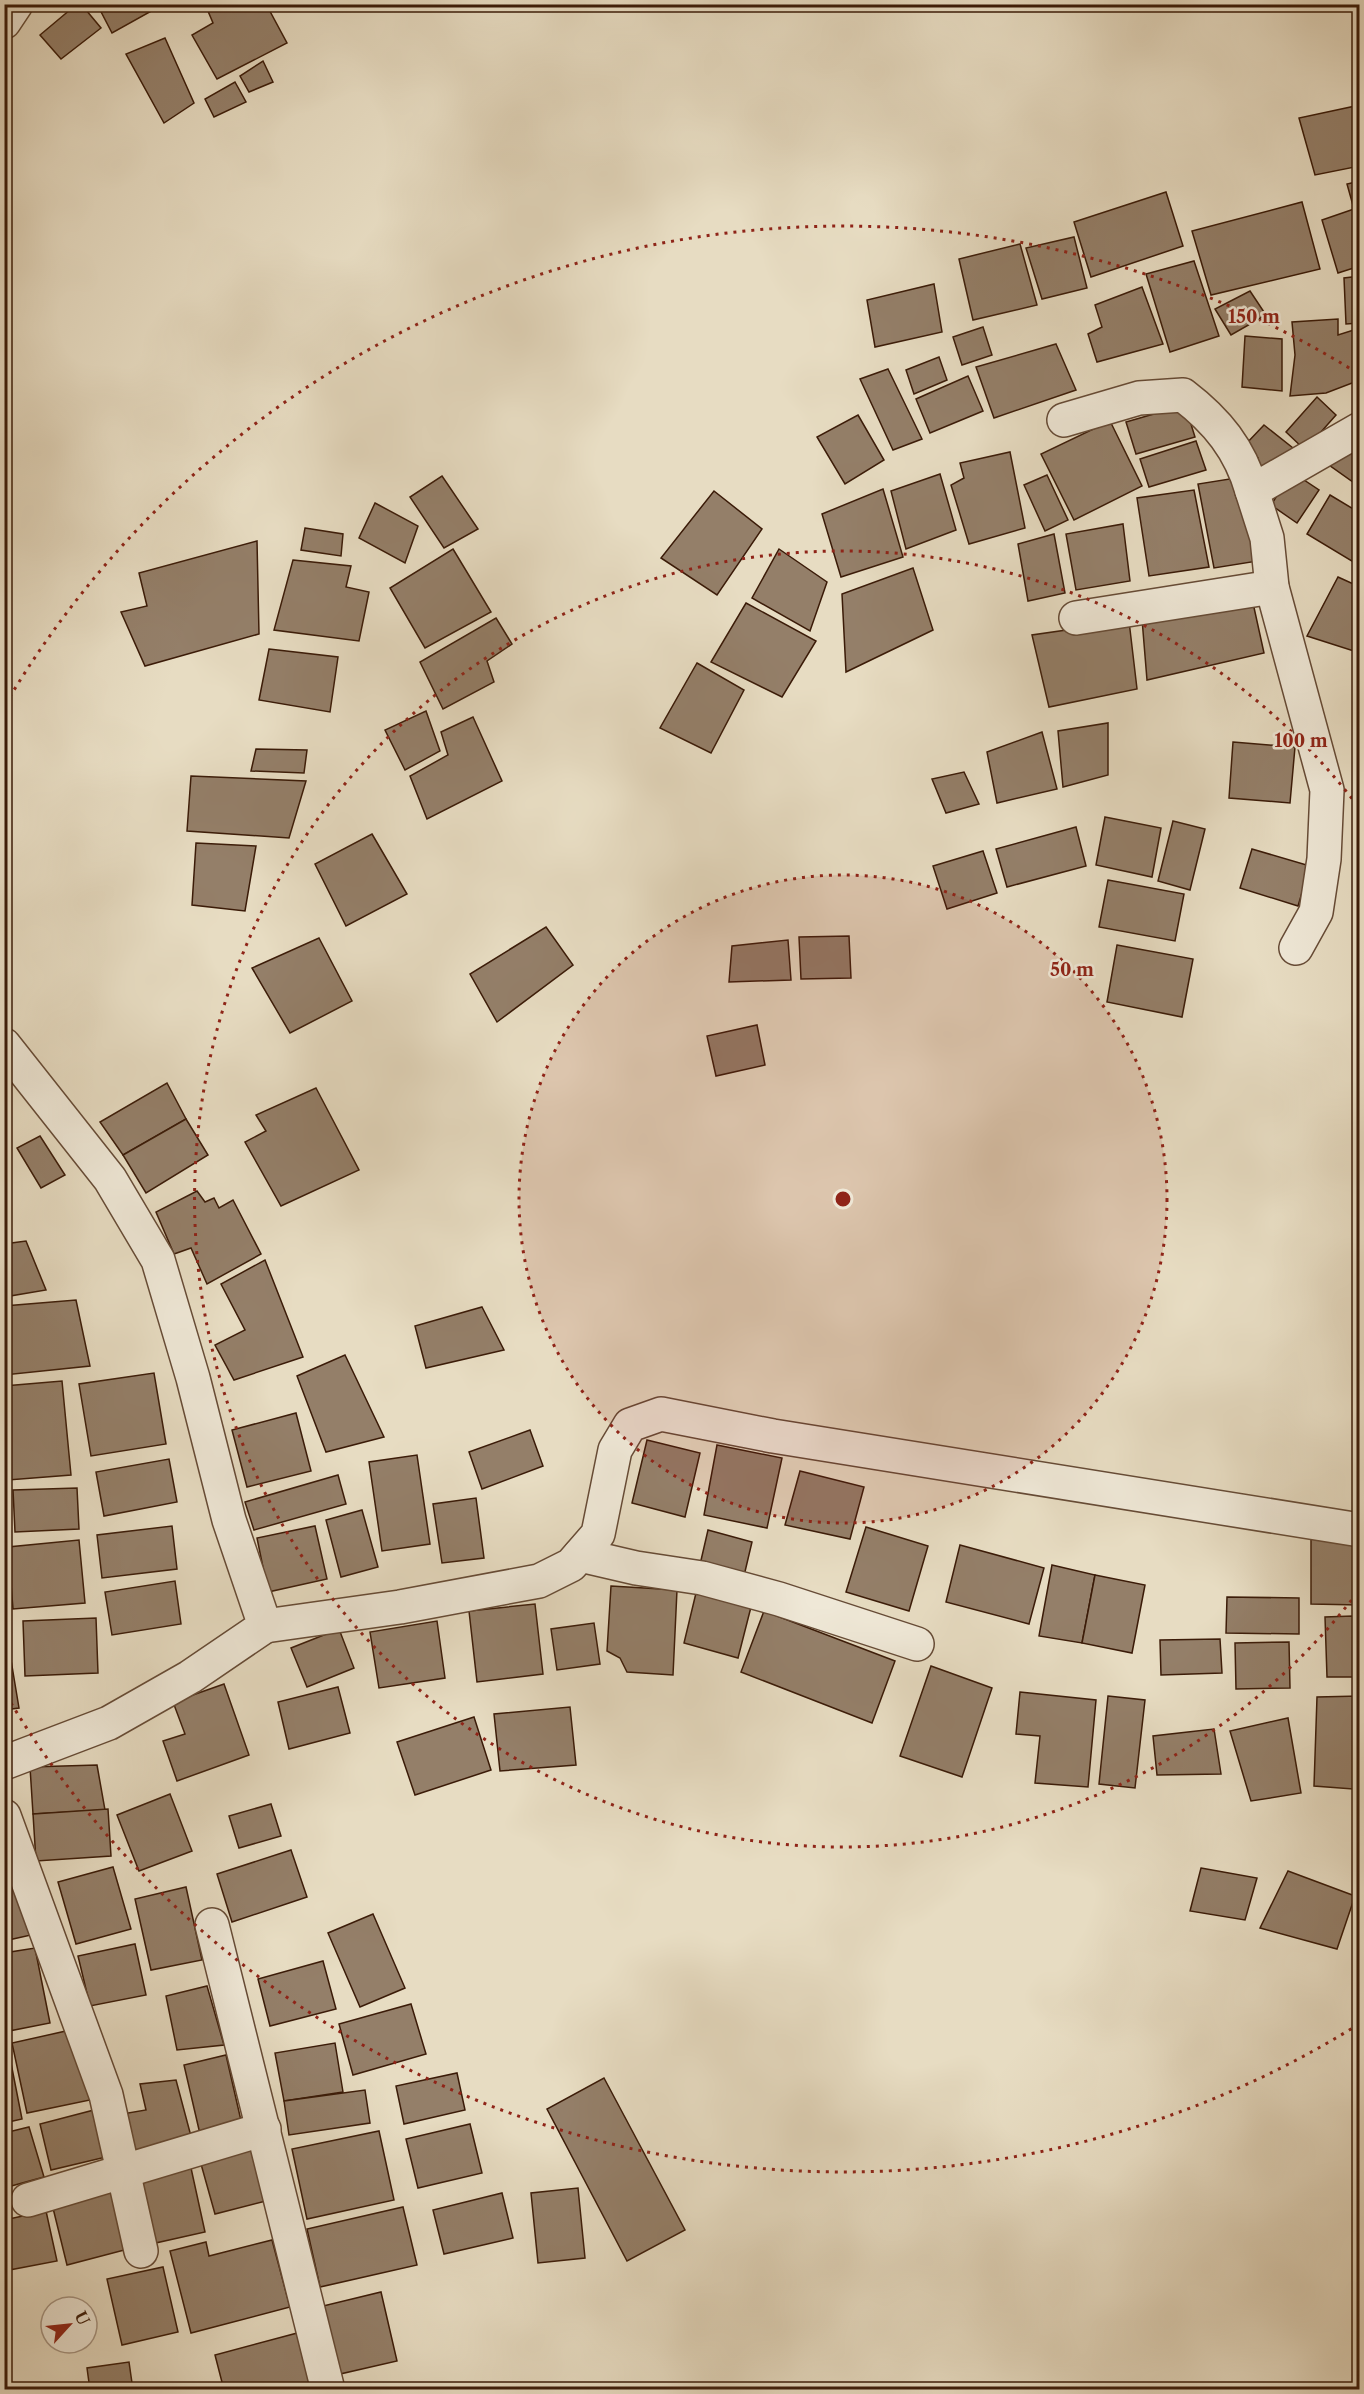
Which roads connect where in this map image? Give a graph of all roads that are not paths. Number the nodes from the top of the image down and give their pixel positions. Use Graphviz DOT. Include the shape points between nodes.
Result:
graph roads {
  1 [pos="16,4"];
  2 [pos="4,22"];
  3 [pos="1064,420"];
  4 [pos="1359,429"];
  5 [pos="1252,491"];
  6 [pos="1272,587"];
  7 [pos="1076,618"];
  8 [pos="1296,948"];
  9 [pos="4,1045"];
  10 [pos="1359,1530"];
  11 [pos="580,1555"];
  12 [pos="265,1626"];
  13 [pos="917,1644"];
  14 [pos="4,1763"];
  15 [pos="4,1816"];
  16 [pos="212,1925"];
  17 [pos="264,2129"];
  18 [pos="122,2171"];
  19 [pos="28,2200"];
  20 [pos="141,2251"];
  21 [pos="328,2390"];
  1 -- 2 [label="street"];
  3 -- 5 [label="street" via="1139,398 1183,395 1207,413 1228,441 1245,465"];
  4 -- 5 [label="street"];
  5 -- 6 [label="street" via="1267,538"];
  6 -- 7 [label="street"];
  6 -- 8 [label="street" via="1327,790 1324,859 1316,912"];
  9 -- 12 [label="street" via="110,1179 158,1260 229,1520"];
  10 -- 11 [label="street" via="785,1438 661,1414 630,1425 615,1450 598,1534"];
  11 -- 12 [label="street" via="570,1565 539,1581 400,1607"];
  11 -- 13 [label="street" via="713,1581"];
  12 -- 14 [label="street" via="190,1677 109,1723"];
  15 -- 18 [label="street" via="106,2096"];
  16 -- 17 [label="street"];
  17 -- 18 [label="street"];
  17 -- 21 [label="street"];
  18 -- 19 [label="street"];
  18 -- 20 [label="street"];
}
